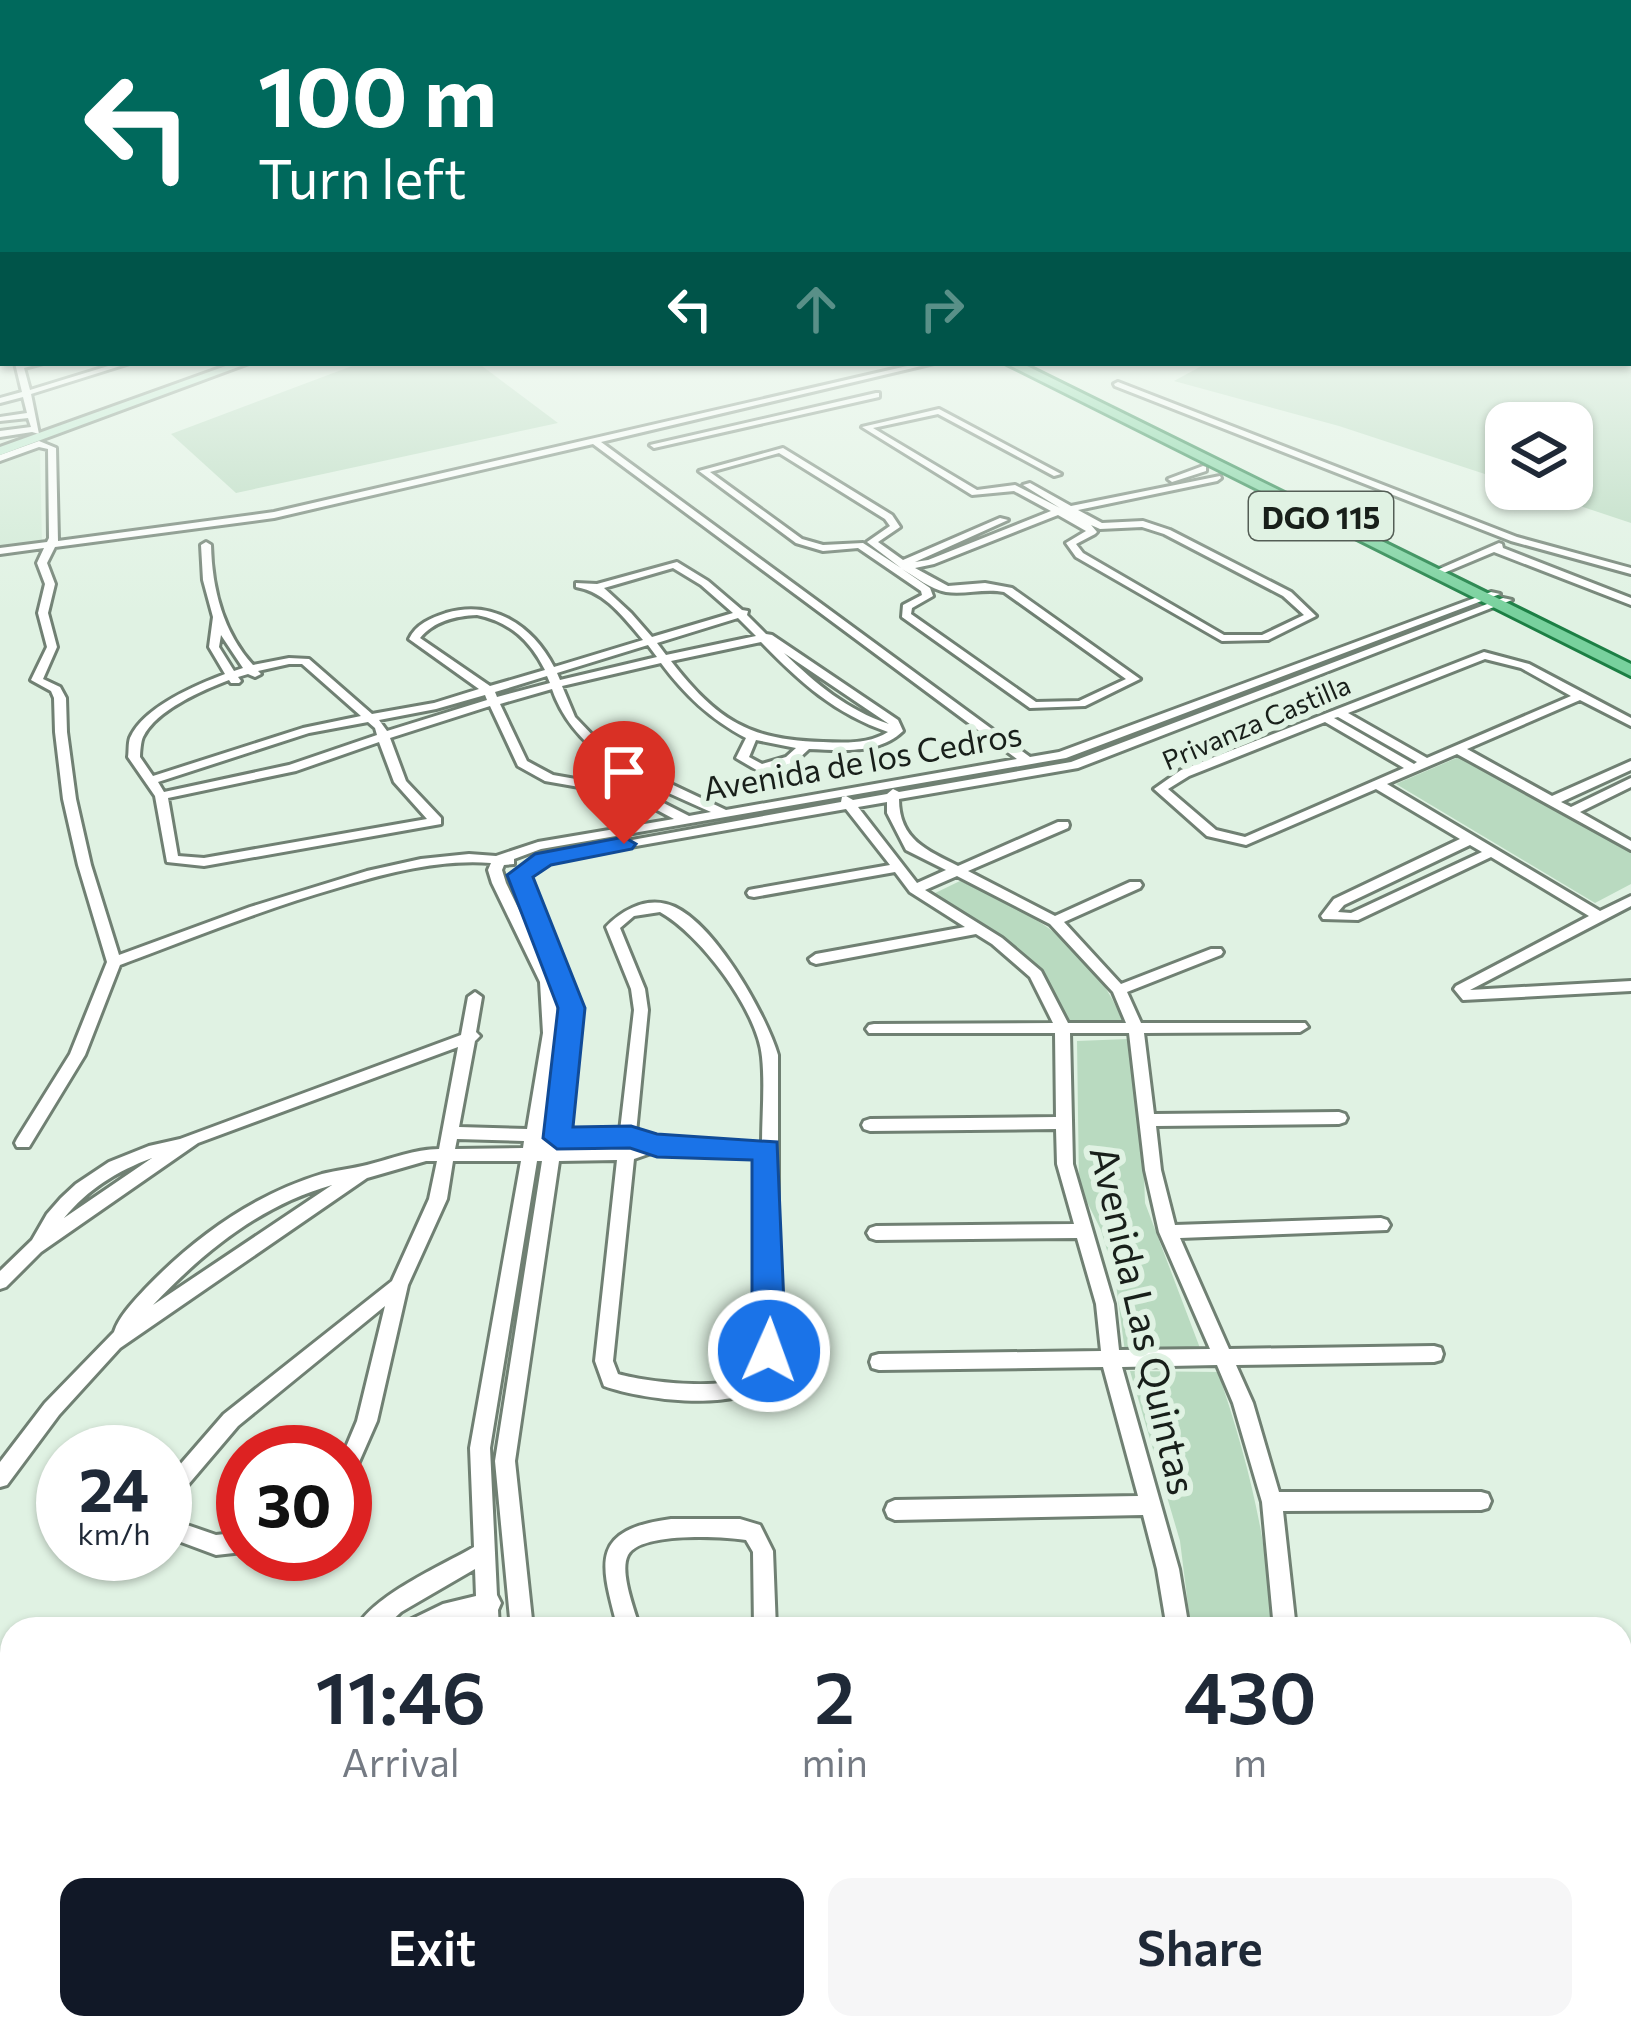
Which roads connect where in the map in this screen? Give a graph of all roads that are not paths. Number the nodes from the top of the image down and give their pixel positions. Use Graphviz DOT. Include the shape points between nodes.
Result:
graph roads {
  1 [pos="31,421"];
  2 [pos="60,421"];
  3 [pos="83,421"];
  4 [pos="675,421"];
  5 [pos="759,421"];
  6 [pos="890,421"];
  7 [pos="961,421"];
  8 [pos="1135,421"];
  9 [pos="1138,421"];
  10 [pos="1214,421"];
  11 [pos="34,430"];
  12 [pos="0,434"];
  13 [pos="593,440"];
  14 [pos="654,445"];
  15 [pos="0,451"];
  16 [pos="1221,470"];
  17 [pos="1058,507"];
  18 [pos="1514,538"];
  19 [pos="50,544"];
  20 [pos="206,545"];
  21 [pos="1494,548"];
  22 [pos="0,551"];
  23 [pos="908,569"];
  24 [pos="1440,571"];
  25 [pos="1631,571"];
  26 [pos="580,585"];
  27 [pos="597,586"];
  28 [pos="1497,599"];
  29 [pos="1631,602"];
  30 [pos="745,613"];
  31 [pos="217,619"];
  32 [pos="768,638"];
  33 [pos="650,645"];
  34 [pos="661,661"];
  35 [pos="1631,666"];
  36 [pos="253,673"];
  37 [pos="553,679"];
  38 [pos="235,680"];
  39 [pos="488,690"];
  40 [pos="1580,696"];
  41 [pos="498,702"];
  42 [pos="1333,715"];
  43 [pos="370,718"];
  44 [pos="1631,723"];
  45 [pos="753,735"];
  46 [pos="386,736"];
  47 [pos="803,748"];
  48 [pos="1458,749"];
  49 [pos="1419,765"];
  50 [pos="1631,765"];
  51 [pos="1035,766"];
  52 [pos="153,780"];
  53 [pos="655,780"];
  54 [pos="1631,782"];
  55 [pos="1377,784"];
  56 [pos="893,790"];
  57 [pos="636,794"];
  58 [pos="161,796"];
  59 [pos="845,799"];
  60 [pos="1552,801"];
  61 [pos="1571,812"];
  62 [pos="725,814"];
  63 [pos="687,820"];
  64 [pos="436,821"];
  65 [pos="1063,825"];
  66 [pos="454,828"];
  67 [pos="903,836"];
  68 [pos="1472,839"];
  69 [pos="879,840"];
  70 [pos="1631,846"];
  71 [pos="1492,852"];
  72 [pos="500,859"];
  73 [pos="529,866"];
  74 [pos="897,868"];
  75 [pos="958,870"];
  76 [pos="1135,885"];
  77 [pos="915,890"];
  78 [pos="754,892"];
  79 [pos="1631,900"];
  80 [pos="1598,915"];
  81 [pos="1055,922"];
  82 [pos="977,929"];
  83 [pos="1216,952"];
  84 [pos="816,959"];
  85 [pos="114,962"];
  86 [pos="1631,986"];
  87 [pos="1119,990"];
  88 [pos="475,997"];
  89 [pos="1062,1026"];
  90 [pos="1300,1027"];
  91 [pos="1136,1028"];
  92 [pos="874,1029"];
  93 [pos="472,1036"];
  94 [pos="1339,1118"];
  95 [pos="1148,1120"];
  96 [pos="1064,1123"];
  97 [pos="870,1125"];
  98 [pos="450,1133"];
  99 [pos="23,1143"];
  100 [pos="529,1144"];
  101 [pos="630,1145"];
  102 [pos="556,1146"];
  103 [pos="767,1150"];
  104 [pos="447,1154"];
  105 [pos="362,1173"];
  106 [pos="1381,1225"];
  107 [pos="1084,1231"];
  108 [pos="1168,1232"];
  109 [pos="876,1233"];
  110 [pos="0,1282"];
  111 [pos="399,1285"];
  112 [pos="113,1342"];
  113 [pos="1434,1354"];
  114 [pos="1112,1360"];
  115 [pos="1222,1360"];
  116 [pos="879,1362"];
  117 [pos="226,1425"];
  118 [pos="365,1425"];
  119 [pos="216,1437"];
  120 [pos="0,1478"];
  121 [pos="1272,1502"];
  122 [pos="1481,1502"];
  123 [pos="1150,1504"];
  124 [pos="895,1510"];
  125 [pos="216,1545"];
  126 [pos="486,1563"];
  127 [pos="516,1567"];
  128 [pos="490,1603"];
  129 [pos="380,1617"];
  130 [pos="439,1617"];
  131 [pos="489,1617"];
  132 [pos="521,1617"];
  133 [pos="626,1617"];
  134 [pos="765,1617"];
  135 [pos="1175,1617"];
  136 [pos="1284,1617"];
  1 -- 11 [label="street"];
  2 -- 11 [label="main road"];
  3 -- 15 [label="main road"];
  4 -- 13 [label="street"];
  5 -- 14 [label="street"];
  6 -- 17 [label="street" via="866,428 975,493 1015,488"];
  7 -- 17 [label="street" via="1056,471 1027,485"];
  8 -- 16 [label="main road, DGO 115"];
  9 -- 16 [label="main road, DGO 115"];
  10 -- 18 [label="street"];
  11 -- 12 [label="street"];
  11 -- 15 [label="main road"];
  13 -- 19 [label="street" via="274,515"];
  13 -- 51 [label="street"];
  15 -- 19 [label="street" via="52,446"];
  16 -- 17 [label="street"];
  16 -- 24 [label="main road, DGO 115"];
  16 -- 24 [label="main road, DGO 115"];
  17 -- 17 [label="street" via="1091,529 1071,544 1078,555 1222,638 1264,638 1311,616 1287,595 1157,527 1107,528"];
  17 -- 23 [label="street"];
  18 -- 21 [label="street"];
  18 -- 25 [label="street"];
  19 -- 22 [label="street"];
  19 -- 85 [label="street" via="42,563 52,647 37,680 60,698 61,771"];
  20 -- 31 [label="street"];
  21 -- 24 [label="street"];
  21 -- 29 [label="street"];
  23 -- 23 [label="street" via="860,545 799,541 707,478 704,467 788,453 889,517 895,526 872,542"];
  23 -- 23 [label="street" via="929,594 906,615 1023,702 1063,709 1134,679 1007,590 938,588"];
  24 -- 28 [label="main road, DGO 115"];
  26 -- 27 [label="street"];
  27 -- 30 [label="street" via="679,560"];
  27 -- 33 [label="street"];
  28 -- 35 [label="main road, DGO 115"];
  28 -- 51 [label="street, Avenida de los Cedros"];
  30 -- 32 [label="street"];
  30 -- 33 [label="street"];
  31 -- 36 [label="street"];
  31 -- 38 [label="street" via="214,647"];
  32 -- 34 [label="street"];
  32 -- 47 [label="street" via="897,730 882,742"];
  33 -- 34 [label="street"];
  33 -- 37 [label="street"];
  34 -- 37 [label="street"];
  34 -- 45 [label="street" via="691,699"];
  36 -- 38 [label="street"];
  36 -- 43 [label="street" via="297,661"];
  37 -- 39 [label="street"];
  37 -- 39 [label="street" via="519,628 491,612 462,611 418,631 423,648"];
  37 -- 41 [label="street"];
  37 -- 53 [label="street" via="577,728"];
  38 -- 52 [label="street" via="136,738 134,757"];
  39 -- 41 [label="street"];
  39 -- 43 [label="street"];
  40 -- 42 [label="street, Privanza Castilla" via="1509,658 1484,655"];
  40 -- 44 [label="street, Privanza Castilla"];
  40 -- 48 [label="street, Privanza Castilla"];
  41 -- 46 [label="street"];
  41 -- 57 [label="street" via="522,763 549,778"];
  42 -- 49 [label="street"];
  42 -- 55 [label="street, Privanza Castilla" via="1160,789 1235,842"];
  43 -- 46 [label="street"];
  43 -- 52 [label="street"];
  45 -- 47 [label="street"];
  45 -- 47 [label="street" via="742,758 760,767"];
  46 -- 58 [label="street" via="292,768"];
  46 -- 64 [label="street" via="400,782"];
  48 -- 49 [label="street, Privanza Castilla"];
  48 -- 60 [label="street"];
  49 -- 55 [label="street, Privanza Castilla"];
  50 -- 60 [label="street"];
  51 -- 56 [label="street, Avenida de los Cedros"];
  52 -- 58 [label="street"];
  53 -- 57 [label="street"];
  53 -- 62 [label="street"];
  54 -- 61 [label="street"];
  55 -- 68 [label="street"];
  56 -- 59 [label="street, Avenida de los Cedros"];
  56 -- 67 [label="street"];
  57 -- 63 [label="street"];
  58 -- 64 [label="street" via="169,854 182,864"];
  59 -- 62 [label="street, Avenida de los Cedros"];
  59 -- 69 [label="street"];
  59 -- 73 [label="street, Avenida de los Cedros"];
  60 -- 61 [label="street"];
  61 -- 70 [label="street"];
  62 -- 63 [label="street, Avenida de los Cedros"];
  63 -- 72 [label="street, Avenida de los Cedros"];
  64 -- 66 [label="street"];
  65 -- 75 [label="street"];
  67 -- 69 [label="street"];
  67 -- 75 [label="street, Avenida Las Quintas"];
  68 -- 71 [label="street"];
  68 -- 71 [label="street" via="1339,902 1328,916 1353,917"];
  69 -- 74 [label="street"];
  71 -- 80 [label="street"];
  72 -- 73 [label="street"];
  72 -- 85 [label="street" via="368,878"];
  72 -- 100 [label="street" via="499,883 550,999"];
  73 -- 102 [label="street" via="519,886 571,1008"];
  74 -- 77 [label="street"];
  74 -- 78 [label="street"];
  75 -- 77 [label="street"];
  75 -- 81 [label="street, Avenida Las Quintas"];
  76 -- 81 [label="street"];
  77 -- 82 [label="street"];
  79 -- 80 [label="street"];
  80 -- 86 [label="street" via="1472,979 1463,993 1492,999"];
  81 -- 87 [label="street, Avenida Las Quintas"];
  82 -- 84 [label="street"];
  82 -- 89 [label="street" via="1036,974"];
  83 -- 87 [label="street"];
  85 -- 99 [label="street" via="77,1055"];
  87 -- 91 [label="street, Avenida Las Quintas"];
  88 -- 93 [label="street"];
  89 -- 91 [label="street"];
  89 -- 92 [label="street"];
  89 -- 96 [label="street, Avenida Las Quintas"];
  90 -- 91 [label="street"];
  91 -- 95 [label="street, Avenida Las Quintas"];
  93 -- 98 [label="street"];
  93 -- 110 [label="street" via="85,1180"];
  94 -- 95 [label="street"];
  95 -- 108 [label="street, Avenida Las Quintas"];
  96 -- 97 [label="street"];
  96 -- 107 [label="street, Avenida Las Quintas" via="1065,1164"];
  98 -- 100 [label="street"];
  98 -- 104 [label="street"];
  100 -- 102 [label="street"];
  100 -- 104 [label="street"];
  100 -- 126 [label="street" via="480,1448"];
  101 -- 102 [label="street"];
  101 -- 103 [label="street"];
  101 -- 103 [label="street" via="641,1010 613,927 631,912 662,907 687,923 766,1028"];
  101 -- 103 [label="street" via="605,1371 636,1390 739,1390 757,1380 769,1351"];
  102 -- 127 [label="street" via="508,1427"];
  104 -- 105 [label="street"];
  104 -- 111 [label="street" via="438,1199"];
  105 -- 112 [label="street"];
  105 -- 112 [label="street" via="284,1197 210,1241 143,1301"];
  106 -- 108 [label="street"];
  107 -- 109 [label="street"];
  107 -- 114 [label="street, Avenida Las Quintas"];
  108 -- 115 [label="street, Avenida Las Quintas"];
  111 -- 117 [label="street"];
  111 -- 118 [label="street"];
  112 -- 120 [label="street"];
  113 -- 115 [label="street"];
  114 -- 115 [label="street"];
  114 -- 116 [label="street"];
  114 -- 123 [label="street, Avenida Las Quintas"];
  115 -- 121 [label="street, Avenida Las Quintas"];
  119 -- 125 [label="street" via="171,1490 180,1532"];
  121 -- 122 [label="street"];
  121 -- 136 [label="street, Avenida Las Quintas"];
  123 -- 124 [label="street"];
  123 -- 135 [label="street, Avenida Las Quintas"];
  126 -- 127 [label="street"];
  126 -- 128 [label="street"];
  126 -- 129 [label="street"];
  127 -- 132 [label="street"];
  128 -- 130 [label="street"];
  128 -- 131 [label="street"];
  133 -- 134 [label="street" via="616,1571 626,1540 649,1531 740,1528 753,1532 763,1551"];
}
